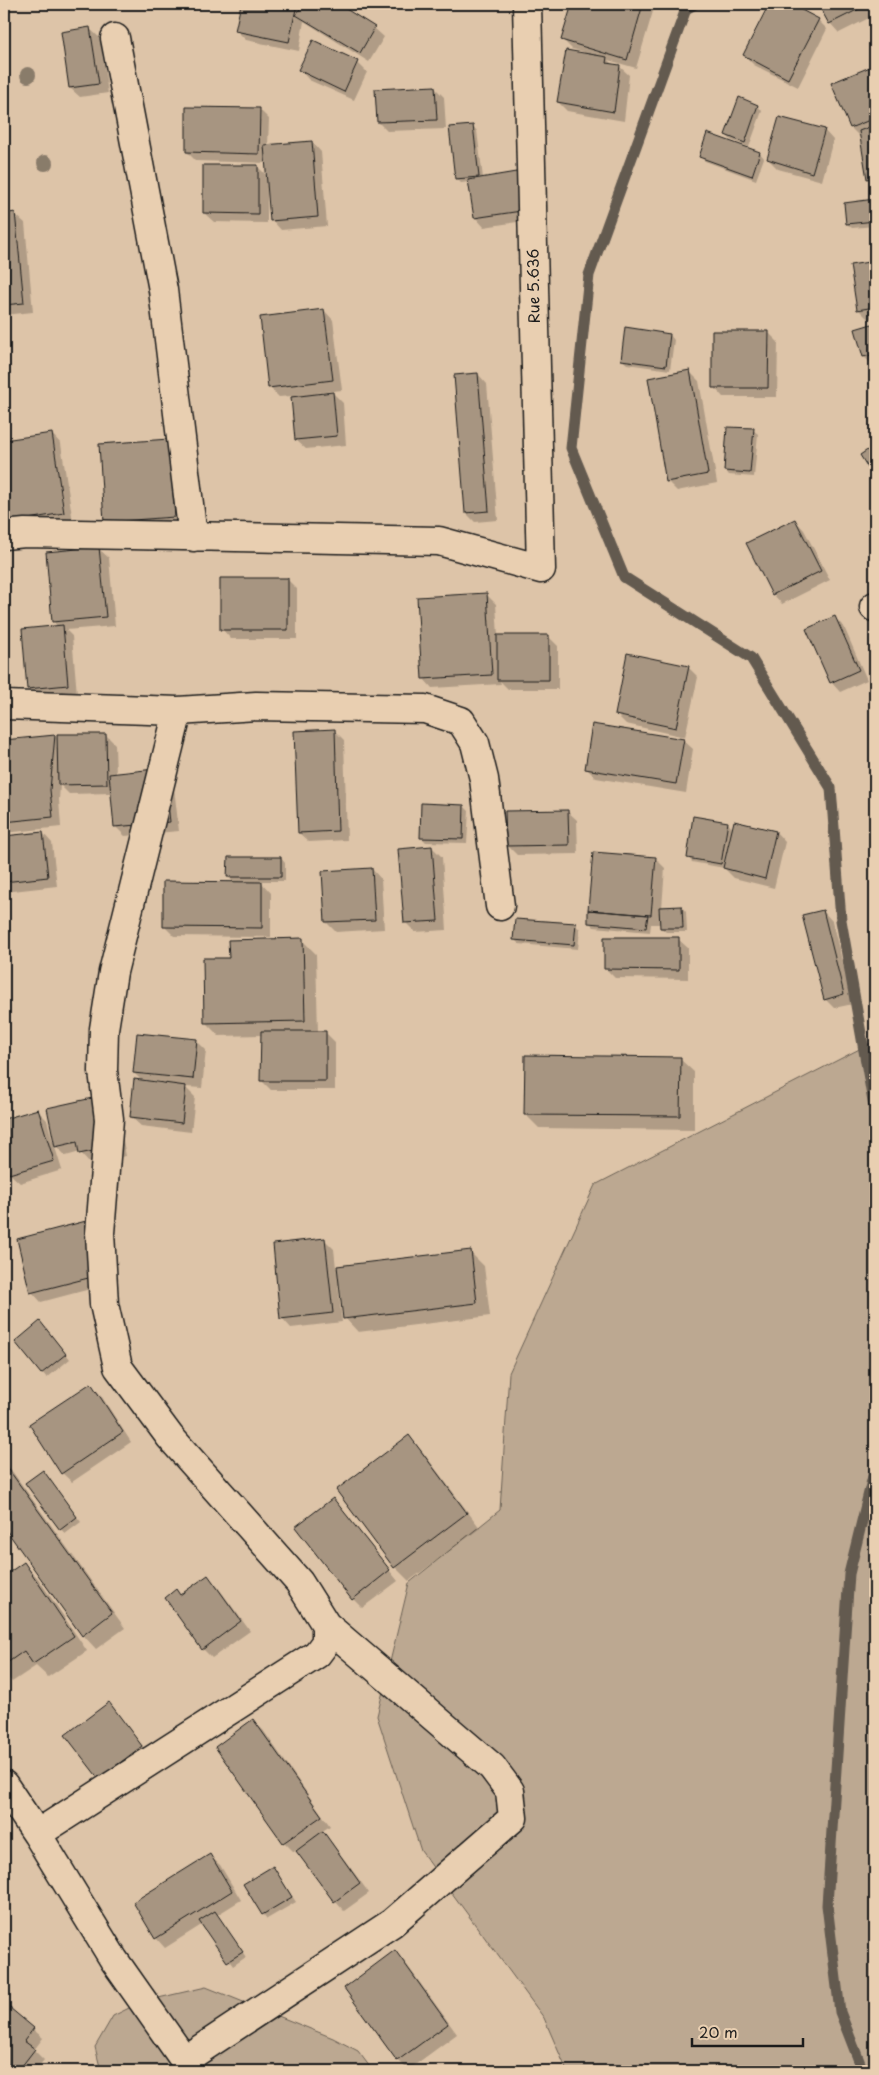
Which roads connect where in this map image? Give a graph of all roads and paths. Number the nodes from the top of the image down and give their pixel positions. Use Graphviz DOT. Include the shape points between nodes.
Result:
graph roads {
  1 [pos="527,4"];
  2 [pos="115,38"];
  3 [pos="4,535"];
  4 [pos="193,537"];
  5 [pos="4,705"];
  6 [pos="178,711"];
  7 [pos="500,906"];
  8 [pos="326,1626"];
  9 [pos="4,1785"];
  10 [pos="37,1834"];
  11 [pos="188,2066"];
  1 -- 4 [label="street, Rue 5.636" via="541,569 439,541"];
  2 -- 4 [label="street" via="163,290"];
  3 -- 4 [label="street"];
  5 -- 6 [label="street"];
  6 -- 7 [label="street" via="256,706 425,709 461,721 475,743 484,779"];
  6 -- 8 [label="street" via="113,972 104,1029 103,1071 109,1119 100,1233 104,1304 118,1367 170,1438 299,1582"];
  8 -- 10 [label="street" via="326,1642 318,1654"];
  8 -- 11 [label="street" via="492,1767 510,1791 513,1818 392,1923"];
  9 -- 10 [label="street"];
  10 -- 11 [label="street" via="114,1960"];
}
